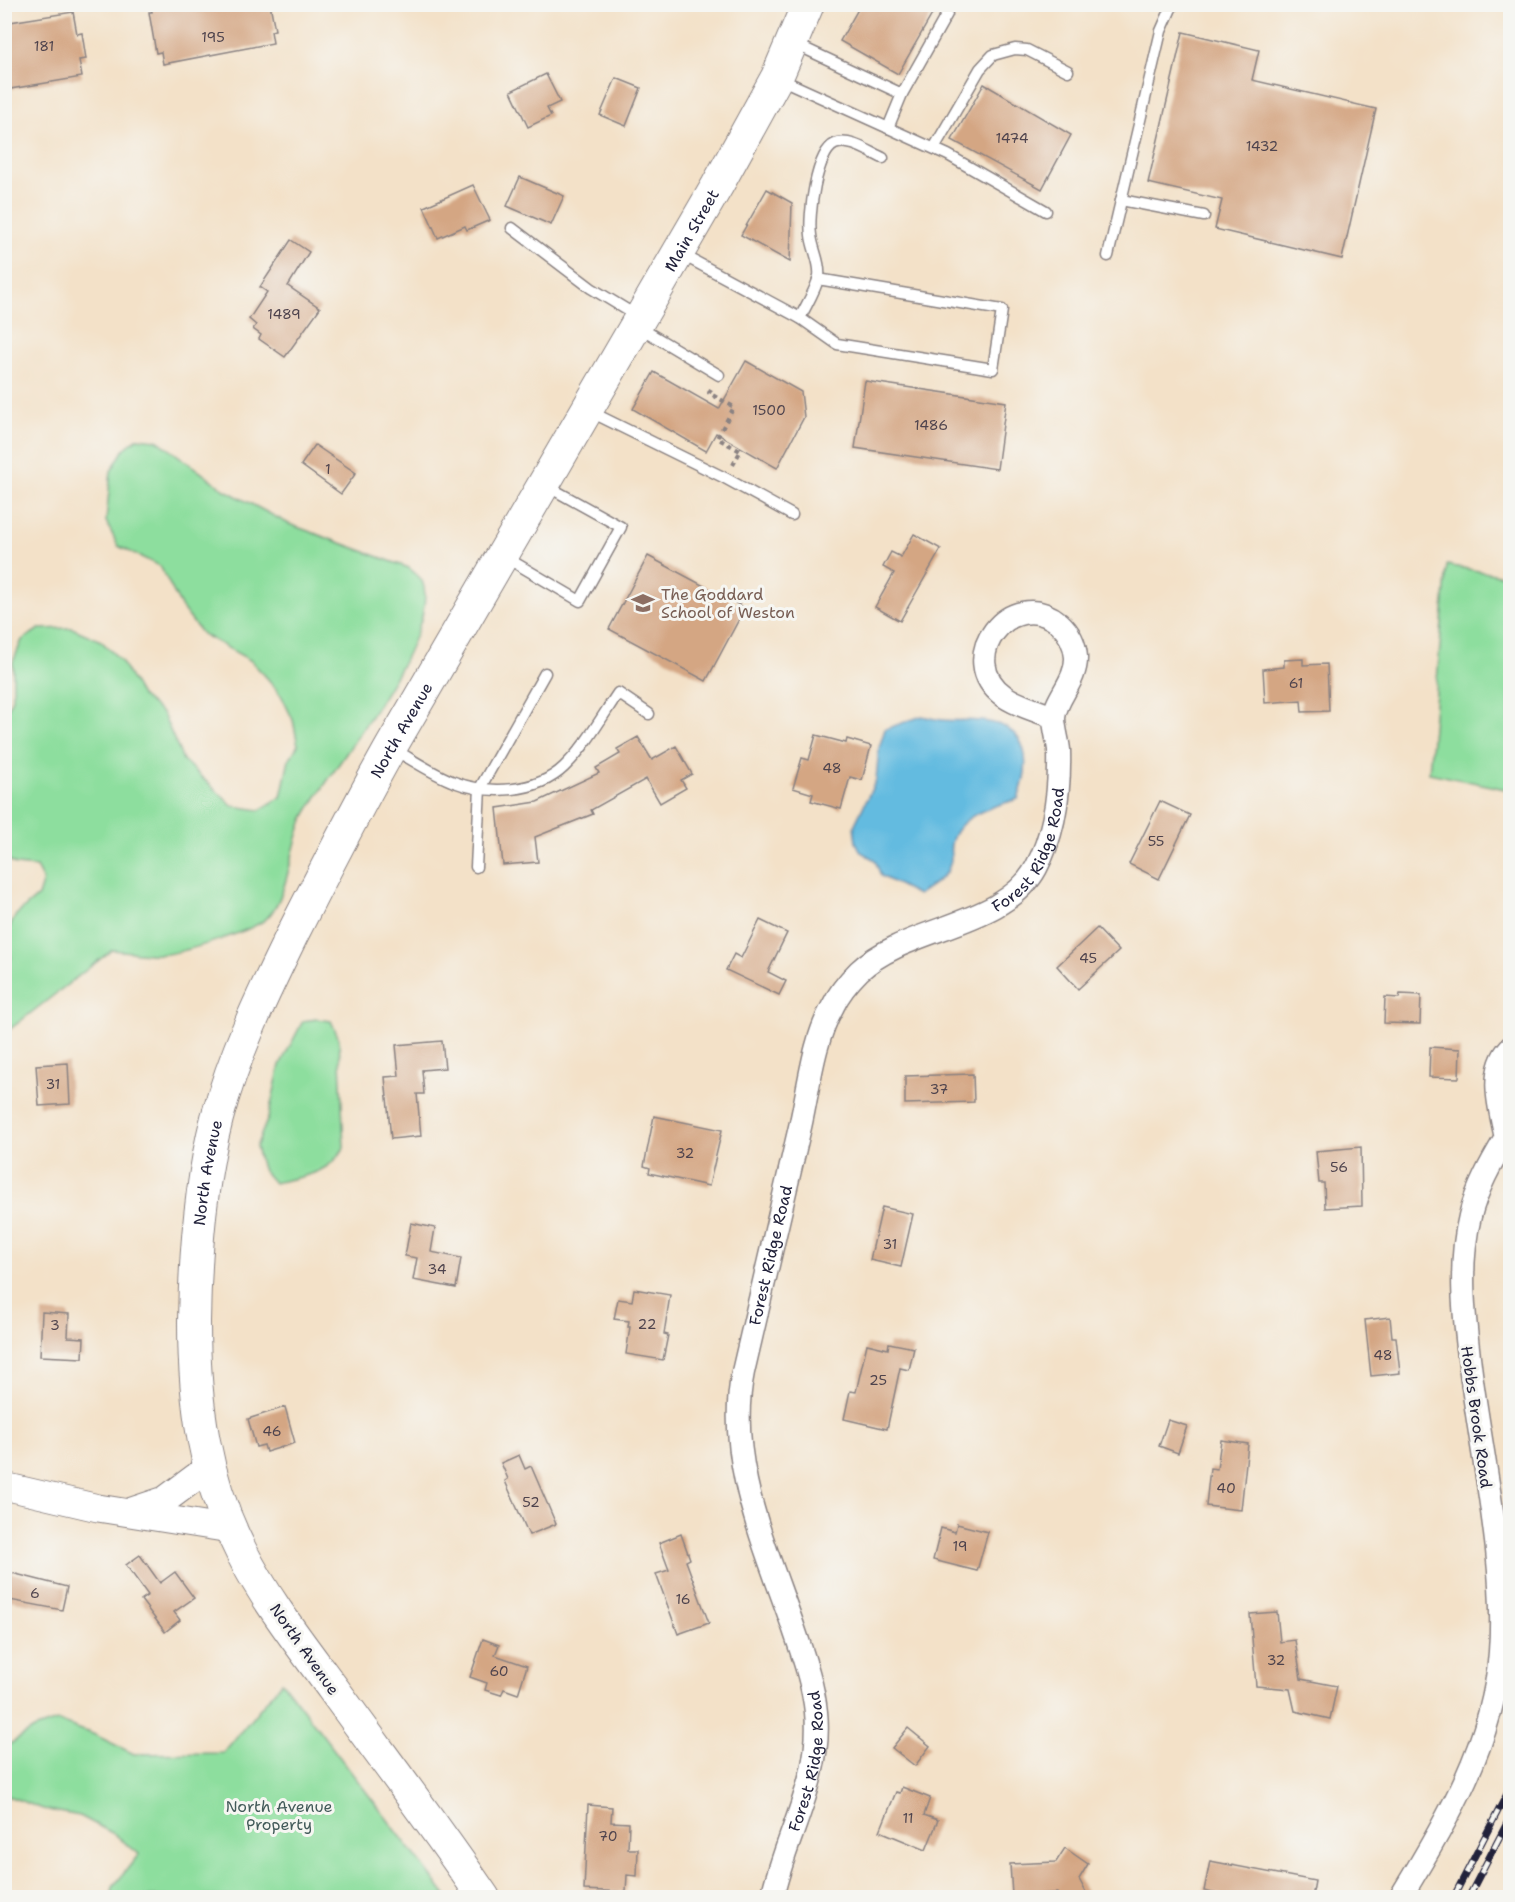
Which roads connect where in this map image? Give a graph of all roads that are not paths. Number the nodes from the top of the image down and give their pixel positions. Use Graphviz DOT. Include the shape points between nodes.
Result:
graph roads {
  1 [pos="808,4"];
  2 [pos="1173,4"];
  3 [pos="947,14"];
  4 [pos="793,43"];
  5 [pos="1068,71"];
  6 [pos="777,77"];
  7 [pos="902,94"];
  8 [pos="888,128"];
  9 [pos="934,148"];
  10 [pos="883,158"];
  11 [pos="1121,200"];
  12 [pos="1046,212"];
  13 [pos="1204,216"];
  14 [pos="512,228"];
  15 [pos="678,252"];
  16 [pos="1108,256"];
  17 [pos="818,279"];
  18 [pos="800,318"];
  19 [pos="638,321"];
  20 [pos="720,375"];
  21 [pos="587,409"];
  22 [pos="563,450"];
  23 [pos="544,484"];
  24 [pos="792,515"];
  25 [pos="502,555"];
  26 [pos="545,673"];
  27 [pos="649,714"];
  28 [pos="1054,717"];
  29 [pos="391,747"];
  30 [pos="480,788"];
  31 [pos="476,867"];
  32 [pos="1510,1048"];
  33 [pos="1508,1137"];
  34 [pos="208,1468"];
  35 [pos="4,1486"];
  36 [pos="124,1512"];
  37 [pos="230,1529"];
  38 [pos="484,1898"];
  39 [pos="772,1898"];
  40 [pos="1400,1898"];
  1 -- 4 [label="main road, Main Street"];
  2 -- 11 [label="lane" via="1161,31"];
  3 -- 7 [label="lane"];
  4 -- 6 [label="main road, Main Street"];
  4 -- 7 [label="lane"];
  5 -- 9 [label="lane" via="1027,50 1015,49 993,56 980,69"];
  6 -- 8 [label="lane"];
  6 -- 15 [label="main road, Main Street"];
  7 -- 8 [label="lane"];
  8 -- 9 [label="lane"];
  9 -- 12 [label="lane"];
  10 -- 17 [label="lane" via="842,143 832,146 824,157 810,222"];
  11 -- 13 [label="lane"];
  11 -- 16 [label="lane"];
  14 -- 19 [label="lane"];
  15 -- 18 [label="lane"];
  15 -- 19 [label="main road, Main Street"];
  17 -- 18 [label="lane"];
  17 -- 18 [label="lane" via="1002,309 993,369 837,344"];
  19 -- 20 [label="lane"];
  19 -- 21 [label="main road, Main Street"];
  21 -- 22 [label="main road, Main Street"];
  21 -- 24 [label="lane"];
  22 -- 23 [label="main road, North Avenue"];
  23 -- 25 [label="main road, North Avenue"];
  23 -- 25 [label="lane" via="621,527 580,601"];
  25 -- 29 [label="main road, North Avenue"];
  26 -- 30 [label="lane"];
  27 -- 30 [label="lane" via="618,693 577,753 551,778 522,788"];
  28 -- 28 [label="street" via="1073,677 1074,647 1065,628 1047,616 1016,615 999,625 987,642 986,671 1003,696"];
  28 -- 39 [label="street, Forest Ridge Road" via="1059,756 1054,815 1046,844 1029,879 1000,902 885,952 860,970 832,1006 815,1061 738,1403 740,1450 748,1487 808,1673 816,1713 812,1767"];
  29 -- 30 [label="lane" via="445,778"];
  29 -- 34 [label="main road, North Avenue" via="261,998 217,1117 204,1180 194,1308 197,1406"];
  30 -- 31 [label="lane"];
  32 -- 33 [label="street, Hobbs Brook Road" via="1500,1064 1498,1079"];
  33 -- 40 [label="street, Hobbs Brook Road" via="1474,1202 1463,1274 1469,1360 1498,1574 1501,1631 1497,1678 1486,1726 1466,1779"];
  34 -- 36 [label="street" via="165,1500"];
  34 -- 37 [label="main road, North Avenue"];
  35 -- 36 [label="street"];
  36 -- 37 [label="street"];
  37 -- 38 [label="main road, North Avenue" via="283,1620"];
}
